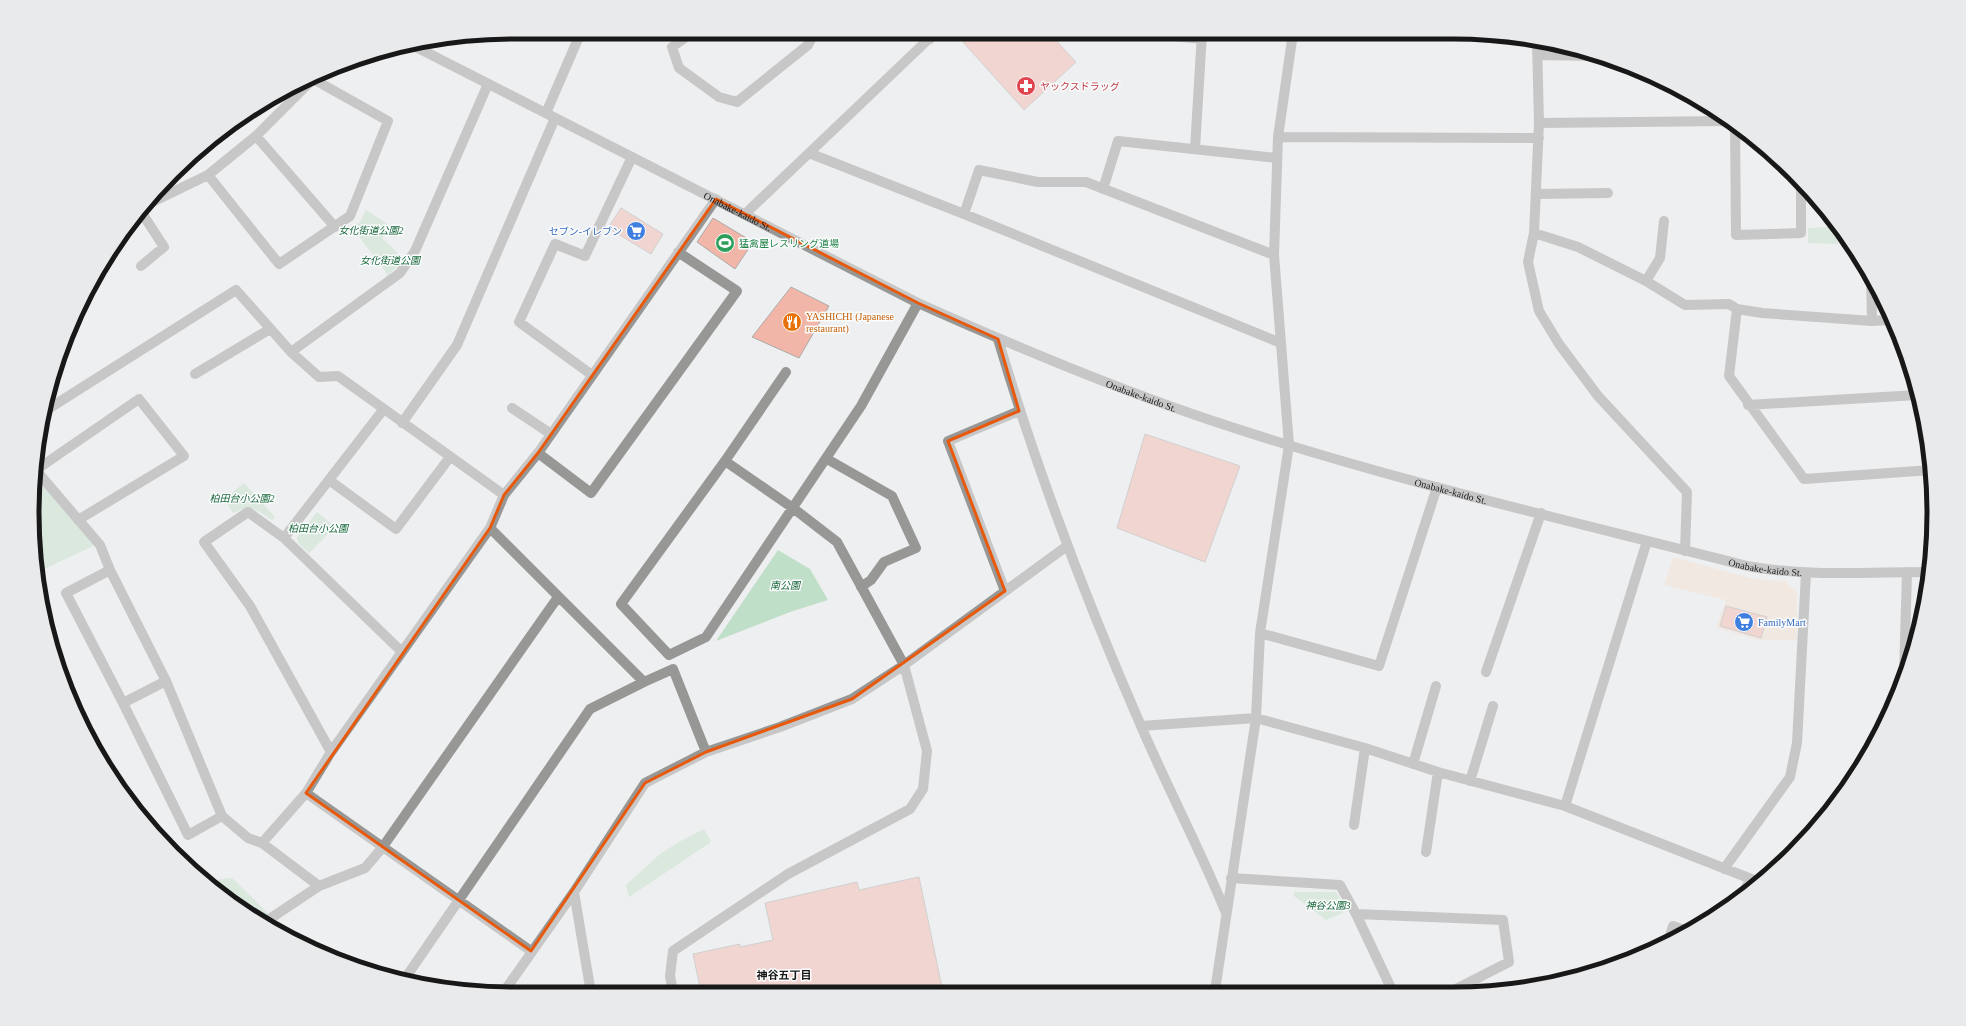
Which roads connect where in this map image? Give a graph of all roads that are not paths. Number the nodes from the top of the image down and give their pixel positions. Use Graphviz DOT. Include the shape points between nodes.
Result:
graph roads {
  1 [pos="578,39"];
  2 [pos="682,39"];
  3 [pos="811,39"];
  4 [pos="924,39"];
  5 [pos="1202,39"];
  6 [pos="1292,39"];
  7 [pos="1537,47"];
  8 [pos="419,49"];
  9 [pos="1538,55"];
  10 [pos="1578,56"];
  11 [pos="319,81"];
  12 [pos="488,84"];
  13 [pos="305,87"];
  14 [pos="546,113"];
  15 [pos="556,118"];
  16 [pos="1719,121"];
  17 [pos="1540,123"];
  18 [pos="1735,132"];
  19 [pos="256,136"];
  20 [pos="1278,137"];
  21 [pos="1538,138"];
  22 [pos="1195,149"];
  23 [pos="809,153"];
  24 [pos="632,157"];
  25 [pos="1277,158"];
  26 [pos="208,175"];
  27 [pos="1103,190"];
  28 [pos="1801,192"];
  29 [pos="1608,193"];
  30 [pos="1537,194"];
  31 [pos="158,199"];
  32 [pos="716,199"];
  33 [pos="745,214"];
  34 [pos="964,214"];
  35 [pos="144,216"];
  36 [pos="1664,221"];
  37 [pos="335,227"];
  38 [pos="1534,233"];
  39 [pos="678,252"];
  40 [pos="1274,255"];
  41 [pos="141,266"];
  42 [pos="1646,281"];
  43 [pos="1871,291"];
  44 [pos="918,303"];
  45 [pos="1737,309"];
  46 [pos="1886,320"];
  47 [pos="1872,321"];
  48 [pos="270,329"];
  49 [pos="998,339"];
  50 [pos="1281,343"];
  51 [pos="291,352"];
  52 [pos="786,372"];
  53 [pos="195,374"];
  54 [pos="592,375"];
  55 [pos="1912,395"];
  56 [pos="1748,405"];
  57 [pos="51,407"];
  58 [pos="512,408"];
  59 [pos="383,410"];
  60 [pos="1019,411"];
  61 [pos="402,423"];
  62 [pos="551,434"];
  63 [pos="1289,445"];
  64 [pos="538,453"];
  65 [pos="450,457"];
  66 [pos="827,459"];
  67 [pos="725,461"];
  68 [pos="41,469"];
  69 [pos="1925,470"];
  70 [pos="41,476"];
  71 [pos="329,480"];
  72 [pos="1438,487"];
  73 [pos="504,495"];
  74 [pos="793,508"];
  75 [pos="1541,513"];
  76 [pos="78,520"];
  77 [pos="490,528"];
  78 [pos="284,538"];
  79 [pos="1646,541"];
  80 [pos="1067,546"];
  81 [pos="1685,551"];
  82 [pos="110,570"];
  83 [pos="1907,572"];
  84 [pos="1923,572"];
  85 [pos="1806,573"];
  86 [pos="862,587"];
  87 [pos="1005,591"];
  88 [pos="558,597"];
  89 [pos="1260,633"];
  90 [pos="1907,649"];
  91 [pos="402,652"];
  92 [pos="904,665"];
  93 [pos="1486,672"];
  94 [pos="166,681"];
  95 [pos="644,682"];
  96 [pos="1436,686"];
  97 [pos="123,703"];
  98 [pos="1493,706"];
  99 [pos="1256,718"];
  100 [pos="1141,726"];
  101 [pos="1365,748"];
  102 [pos="331,752"];
  103 [pos="706,752"];
  104 [pos="1413,764"];
  105 [pos="1438,772"];
  106 [pos="1470,781"];
  107 [pos="306,793"];
  108 [pos="1565,806"];
  109 [pos="222,816"];
  110 [pos="1354,825"];
  111 [pos="262,843"];
  112 [pos="382,848"];
  113 [pos="1426,852"];
  114 [pos="1724,869"];
  115 [pos="1232,878"];
  116 [pos="1752,880"];
  117 [pos="319,886"];
  118 [pos="574,892"];
  119 [pos="460,901"];
  120 [pos="1226,914"];
  121 [pos="1356,914"];
  122 [pos="270,919"];
  123 [pos="1680,929"];
  124 [pos="1671,934"];
  125 [pos="531,951"];
  126 [pos="408,975"];
  127 [pos="507,987"];
  128 [pos="590,987"];
  129 [pos="672,987"];
  130 [pos="1215,987"];
  131 [pos="1391,987"];
  132 [pos="1462,987"];
  1 -- 14 [label="street"];
  2 -- 3 [label="street" via="672,46 679,68 719,97 737,102 808,45"];
  4 -- 23 [label="street"];
  5 -- 22 [label="street"];
  6 -- 20 [label="street"];
  7 -- 9 [label="street"];
  8 -- 12 [label="street, Onabake-kaido St."];
  9 -- 10 [label="street"];
  9 -- 17 [label="street"];
  11 -- 37 [label="street" via="388,121 350,216"];
  12 -- 14 [label="street, Onabake-kaido St."];
  12 -- 51 [label="street" via="414,252 400,273"];
  13 -- 19 [label="street"];
  14 -- 15 [label="street, Onabake-kaido St."];
  15 -- 24 [label="street, Onabake-kaido St."];
  15 -- 61 [label="street" via="458,345"];
  16 -- 17 [label="street"];
  17 -- 21 [label="street"];
  18 -- 28 [label="street" via="1736,235 1801,233"];
  19 -- 26 [label="street"];
  19 -- 37 [label="street"];
  20 -- 21 [label="street"];
  20 -- 25 [label="street"];
  21 -- 30 [label="street"];
  22 -- 25 [label="street"];
  22 -- 27 [label="street" via="1118,141"];
  23 -- 33 [label="street"];
  23 -- 34 [label="street"];
  24 -- 32 [label="street, Onabake-kaido St."];
  24 -- 54 [label="street" via="585,256 555,244 519,322"];
  25 -- 40 [label="street"];
  26 -- 31 [label="street"];
  26 -- 37 [label="street" via="279,264"];
  27 -- 34 [label="street" via="1086,182 1038,182 979,170"];
  27 -- 40 [label="street"];
  29 -- 30 [label="street"];
  30 -- 38 [label="street"];
  32 -- 33 [label="street, Onabake-kaido St."];
  32 -- 39 [label="street"];
  33 -- 44 [label="street, Onabake-kaido St."];
  34 -- 50 [label="street"];
  35 -- 41 [label="street" via="164,247"];
  36 -- 42 [label="street" via="1660,258"];
  38 -- 42 [label="street" via="1578,247"];
  38 -- 81 [label="street" via="1528,262 1539,311 1559,344 1598,396 1687,492"];
  39 -- 54 [label="street"];
  39 -- 64 [label="street" via="737,291 591,493"];
  40 -- 50 [label="street"];
  42 -- 45 [label="street" via="1685,305 1729,304"];
  43 -- 47 [label="street"];
  44 -- 49 [label="street, Onabake-kaido St."];
  44 -- 66 [label="street" via="862,406"];
  45 -- 47 [label="street"];
  45 -- 56 [label="street" via="1729,376"];
  46 -- 47 [label="street"];
  48 -- 51 [label="street"];
  48 -- 53 [label="street"];
  48 -- 57 [label="street" via="236,290"];
  49 -- 60 [label="street"];
  49 -- 63 [label="street, Onabake-kaido St." via="1209,420"];
  50 -- 63 [label="street"];
  51 -- 59 [label="street" via="319,377 338,376"];
  52 -- 67 [label="street"];
  54 -- 62 [label="street"];
  55 -- 56 [label="street"];
  56 -- 69 [label="street" via="1804,479"];
  58 -- 62 [label="street"];
  59 -- 61 [label="street"];
  59 -- 71 [label="street"];
  60 -- 80 [label="street"];
  60 -- 87 [label="street" via="948,441"];
  61 -- 65 [label="street"];
  62 -- 64 [label="street"];
  63 -- 72 [label="street, Onabake-kaido St."];
  63 -- 89 [label="street"];
  64 -- 73 [label="street"];
  65 -- 71 [label="street" via="396,530"];
  65 -- 73 [label="street"];
  66 -- 74 [label="street"];
  66 -- 86 [label="street" via="892,496 916,548 884,562 871,580"];
  67 -- 74 [label="street"];
  67 -- 74 [label="street" via="621,604 669,655 706,637"];
  68 -- 76 [label="street" via="139,399 184,456"];
  70 -- 76 [label="street"];
  71 -- 78 [label="street"];
  72 -- 75 [label="street, Onabake-kaido St."];
  72 -- 89 [label="street" via="1379,666"];
  73 -- 77 [label="street"];
  74 -- 86 [label="street" via="837,542"];
  75 -- 79 [label="street, Onabake-kaido St."];
  75 -- 93 [label="street"];
  76 -- 82 [label="street" via="100,545"];
  77 -- 88 [label="street"];
  77 -- 91 [label="street"];
  78 -- 91 [label="street"];
  78 -- 102 [label="street" via="248,512 204,542 250,606"];
  79 -- 81 [label="street, Onabake-kaido St."];
  79 -- 108 [label="street"];
  80 -- 87 [label="street"];
  80 -- 100 [label="street"];
  81 -- 85 [label="street, Onabake-kaido St." via="1747,566"];
  82 -- 94 [label="street"];
  82 -- 97 [label="street" via="66,593"];
  83 -- 84 [label="street, Onabake-kaido St."];
  83 -- 85 [label="street, Onabake-kaido St."];
  83 -- 90 [label="street"];
  85 -- 114 [label="street" via="1797,743 1790,777"];
  86 -- 92 [label="street"];
  87 -- 92 [label="street"];
  88 -- 95 [label="street"];
  88 -- 112 [label="street"];
  89 -- 99 [label="street"];
  91 -- 102 [label="street"];
  92 -- 103 [label="street" via="852,699"];
  92 -- 129 [label="street" via="927,751 923,789 910,809 788,874 673,951 670,976"];
  94 -- 97 [label="street"];
  94 -- 109 [label="street"];
  95 -- 103 [label="street" via="673,669"];
  95 -- 119 [label="street" via="590,709"];
  96 -- 104 [label="street"];
  97 -- 109 [label="street" via="188,835"];
  98 -- 106 [label="street"];
  99 -- 100 [label="street"];
  99 -- 101 [label="street"];
  99 -- 115 [label="street"];
  100 -- 120 [label="street"];
  101 -- 104 [label="street"];
  101 -- 110 [label="street"];
  102 -- 107 [label="street"];
  103 -- 118 [label="street" via="645,783"];
  104 -- 105 [label="street"];
  105 -- 106 [label="street"];
  105 -- 113 [label="street"];
  106 -- 108 [label="street"];
  107 -- 111 [label="street"];
  107 -- 112 [label="street"];
  108 -- 114 [label="street"];
  109 -- 111 [label="street" via="248,838"];
  111 -- 117 [label="street"];
  112 -- 117 [label="street" via="365,868"];
  112 -- 119 [label="street"];
  114 -- 116 [label="street"];
  115 -- 120 [label="street"];
  115 -- 121 [label="street" via="1340,885"];
  117 -- 122 [label="street"];
  118 -- 125 [label="street"];
  118 -- 128 [label="street"];
  119 -- 125 [label="street"];
  119 -- 126 [label="street"];
  120 -- 130 [label="street"];
  121 -- 131 [label="street"];
  121 -- 132 [label="street" via="1503,920 1509,962"];
  123 -- 124 [label="street" via="1673,926"];
  125 -- 127 [label="street"];
}
